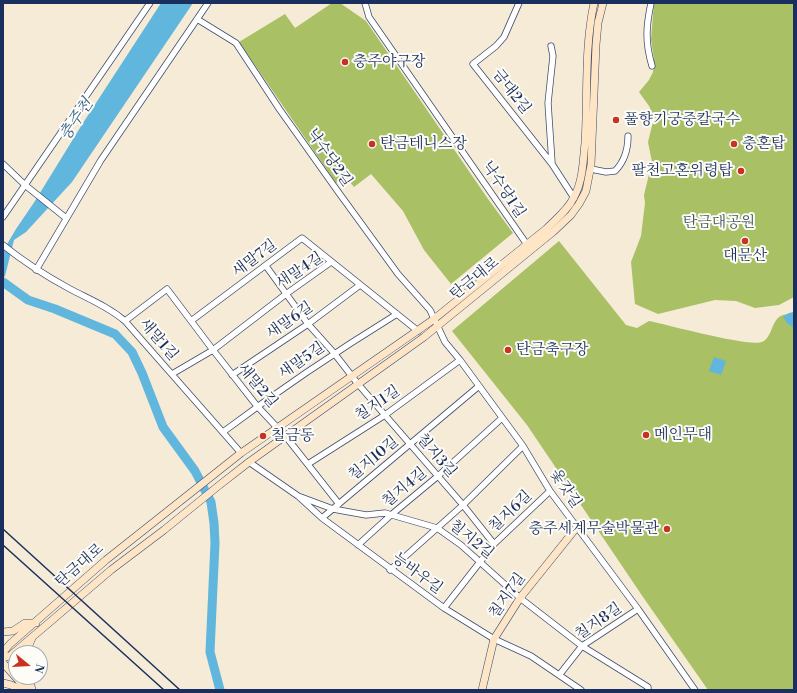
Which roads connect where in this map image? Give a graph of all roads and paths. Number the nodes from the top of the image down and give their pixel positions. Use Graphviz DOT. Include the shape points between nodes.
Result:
graph roads {
  1 [pos="150,3"];
  2 [pos="208,3"];
  3 [pos="365,3"];
  4 [pos="518,3"];
  5 [pos="594,3"];
  6 [pos="603,3"];
  7 [pos="651,3"];
  8 [pos="197,19"];
  9 [pos="551,46"];
  10 [pos="652,66"];
  11 [pos="628,136"];
  12 [pos="3,164"];
  13 [pos="552,164"];
  14 [pos="591,169"];
  15 [pos="25,185"];
  16 [pos="574,198"];
  17 [pos="3,217"];
  18 [pos="66,218"];
  19 [pos="526,244"];
  20 [pos="3,245"];
  21 [pos="531,250"];
  22 [pos="331,262"];
  23 [pos="266,266"];
  24 [pos="36,270"];
  25 [pos="360,285"];
  26 [pos="286,294"];
  27 [pos="397,314"];
  28 [pos="434,319"];
  29 [pos="126,321"];
  30 [pos="191,321"];
  31 [pos="308,324"];
  32 [pos="437,327"];
  33 [pos="418,331"];
  34 [pos="213,350"];
  35 [pos="334,353"];
  36 [pos="460,360"];
  37 [pos="172,374"];
  38 [pos="232,375"];
  39 [pos="352,376"];
  40 [pos="358,384"];
  41 [pos="479,386"];
  42 [pos="257,406"];
  43 [pos="384,415"];
  44 [pos="502,418"];
  45 [pos="277,427"];
  46 [pos="222,432"];
  47 [pos="285,436"];
  48 [pos="410,444"];
  49 [pos="523,446"];
  50 [pos="241,453"];
  51 [pos="249,462"];
  52 [pos="308,464"];
  53 [pos="438,476"];
  54 [pos="550,491"];
  55 [pos="298,496"];
  56 [pos="339,504"];
  57 [pos="462,505"];
  58 [pos="333,509"];
  59 [pos="391,515"];
  60 [pos="322,518"];
  61 [pos="577,527"];
  62 [pos="437,528"];
  63 [pos="494,544"];
  64 [pos="358,545"];
  65 [pos="480,562"];
  66 [pos="390,570"];
  67 [pos="520,598"];
  68 [pos="444,608"];
  69 [pos="638,609"];
  70 [pos="36,623"];
  71 [pos="3,632"];
  72 [pos="34,634"];
  73 [pos="494,639"];
  74 [pos="29,645"];
  75 [pos="582,646"];
  76 [pos="4,659"];
  77 [pos="560,674"];
  78 [pos="3,683"];
  79 [pos="22,690"];
  80 [pos="27,690"];
  81 [pos="482,690"];
  82 [pos="581,690"];
  83 [pos="648,690"];
  84 [pos="695,690"];
  1 -- 15 [label="street"];
  2 -- 8 [label="street"];
  3 -- 19 [label="street, 낙수당1길" via="369,17"];
  4 -- 13 [label="street, 금대2길" via="504,37 473,64"];
  5 -- 16 [label="main road, 탄금대로" via="590,30 584,160"];
  6 -- 14 [label="main road, 탄금대로" via="596,46"];
  7 -- 10 [label="street" via="646,23 646,37"];
  8 -- 18 [label="street" via="100,160"];
  8 -- 28 [label="street, 낙수당2길" via="236,43 338,193 398,274 430,310"];
  9 -- 13 [label="street" via="553,56 548,103"];
  11 -- 14 [label="street" via="625,157 615,171"];
  12 -- 15 [label="street"];
  13 -- 16 [label="street, 금대2길"];
  14 -- 21 [label="main road, 탄금대로" via="586,191 576,210"];
  15 -- 17 [label="street"];
  15 -- 18 [label="street"];
  16 -- 19 [label="main road, 탄금대로" via="561,214"];
  18 -- 24 [label="street"];
  19 -- 21 [label="street, 낙수당1길"];
  19 -- 28 [label="main road, 탄금대로"];
  20 -- 24 [label="street, 새말1길"];
  21 -- 32 [label="main road, 탄금대로"];
  22 -- 23 [label="street, 새말7길" via="302,238"];
  22 -- 25 [label="street, 새말4길"];
  22 -- 26 [label="street, 새말4길"];
  23 -- 26 [label="street, 칠지3길"];
  23 -- 30 [label="street, 새말7길"];
  24 -- 29 [label="street, 새말1길" via="102,305"];
  25 -- 27 [label="street, 새말4길"];
  25 -- 31 [label="street, 새말6길"];
  26 -- 31 [label="street, 칠지3길"];
  26 -- 34 [label="street, 새말4길"];
  27 -- 33 [label="street, 새말4길"];
  27 -- 35 [label="street, 새말5길"];
  28 -- 32 [label="street, 옻갓길"];
  28 -- 33 [label="main road, 탄금대로"];
  29 -- 30 [label="street, 새말2길" via="168,289"];
  29 -- 37 [label="street, 새말1길"];
  30 -- 34 [label="street, 새말2길"];
  31 -- 35 [label="street, 칠지3길"];
  31 -- 38 [label="street, 새말6길"];
  32 -- 36 [label="street, 옻갓길" via="445,342"];
  32 -- 40 [label="main road, 탄금대로"];
  33 -- 39 [label="main road, 탄금대로"];
  34 -- 37 [label="street, 새말4길"];
  34 -- 38 [label="street, 새말2길"];
  35 -- 39 [label="street, 칠지3길"];
  35 -- 42 [label="street, 새말5길"];
  36 -- 41 [label="street, 옻갓길"];
  36 -- 43 [label="street, 칠지1길"];
  37 -- 46 [label="street, 새말1길"];
  38 -- 42 [label="street, 새말2길"];
  39 -- 40 [label="street, 칠지3길"];
  39 -- 45 [label="main road, 탄금대로"];
  40 -- 43 [label="street, 칠지3길"];
  40 -- 47 [label="main road, 탄금대로"];
  41 -- 44 [label="street, 옻갓길"];
  41 -- 48 [label="street, 칠지10길"];
  42 -- 45 [label="street, 새말2길"];
  42 -- 46 [label="street, 새말5길"];
  43 -- 48 [label="street, 칠지3길"];
  43 -- 52 [label="street, 칠지1길"];
  44 -- 49 [label="street, 옻갓길"];
  44 -- 53 [label="street, 칠지4길"];
  45 -- 47 [label="street, 새말2길"];
  45 -- 50 [label="main road, 탄금대로"];
  46 -- 50 [label="street, 새말1길"];
  47 -- 51 [label="main road, 탄금대로"];
  47 -- 52 [label="street"];
  48 -- 53 [label="street, 칠지3길"];
  48 -- 56 [label="street, 칠지10길"];
  49 -- 54 [label="street, 옻갓길"];
  49 -- 57 [label="street"];
  50 -- 51 [label="main road"];
  50 -- 70 [label="main road, 탄금대로" via="106,560"];
  51 -- 55 [label="street, 능바우길"];
  51 -- 72 [label="main road, 탄금대로"];
  52 -- 56 [label="street"];
  53 -- 57 [label="street, 칠지3길"];
  53 -- 59 [label="street, 칠지4길"];
  54 -- 61 [label="street, 옻갓길"];
  54 -- 63 [label="street, 칠지6길"];
  55 -- 58 [label="street, 칠지2길"];
  55 -- 60 [label="street, 능바우길"];
  56 -- 58 [label="street"];
  57 -- 62 [label="street"];
  57 -- 63 [label="street, 칠지3길"];
  58 -- 59 [label="street, 칠지2길" via="366,515"];
  58 -- 60 [label="street"];
  59 -- 62 [label="street, 칠지2길"];
  59 -- 64 [label="street, 칠지4길"];
  60 -- 64 [label="street, 능바우길"];
  61 -- 67 [label="main road, 칠지7길"];
  61 -- 69 [label="street, 옻갓길"];
  62 -- 65 [label="street, 칠지2길" via="462,545"];
  62 -- 66 [label="street"];
  63 -- 65 [label="street, 칠지6길"];
  64 -- 66 [label="street, 능바우길"];
  65 -- 67 [label="street, 칠지2길"];
  65 -- 68 [label="street, 칠지6길"];
  66 -- 68 [label="street, 능바우길"];
  67 -- 73 [label="main road, 칠지7길"];
  67 -- 75 [label="street, 칠지2길"];
  68 -- 73 [label="street, 능바우길"];
  69 -- 75 [label="street, 칠지8길"];
  69 -- 84 [label="street, 옻갓길"];
  70 -- 71 [label="main road" via="26,623 13,631"];
  70 -- 76 [label="main road, 탄금대로" via="4,651"];
  72 -- 74 [label="main road"];
  72 -- 76 [label="main road, 탄금대로"];
  73 -- 77 [label="street, 능바우길" via="531,656"];
  73 -- 81 [label="main road, 칠지7길"];
  75 -- 77 [label="street, 칠지8길"];
  75 -- 83 [label="street, 칠지2길" via="648,686"];
  76 -- 80 [label="main road"];
  77 -- 82 [label="street, 능바우길"];
  78 -- 79 [label="main road"];
}
